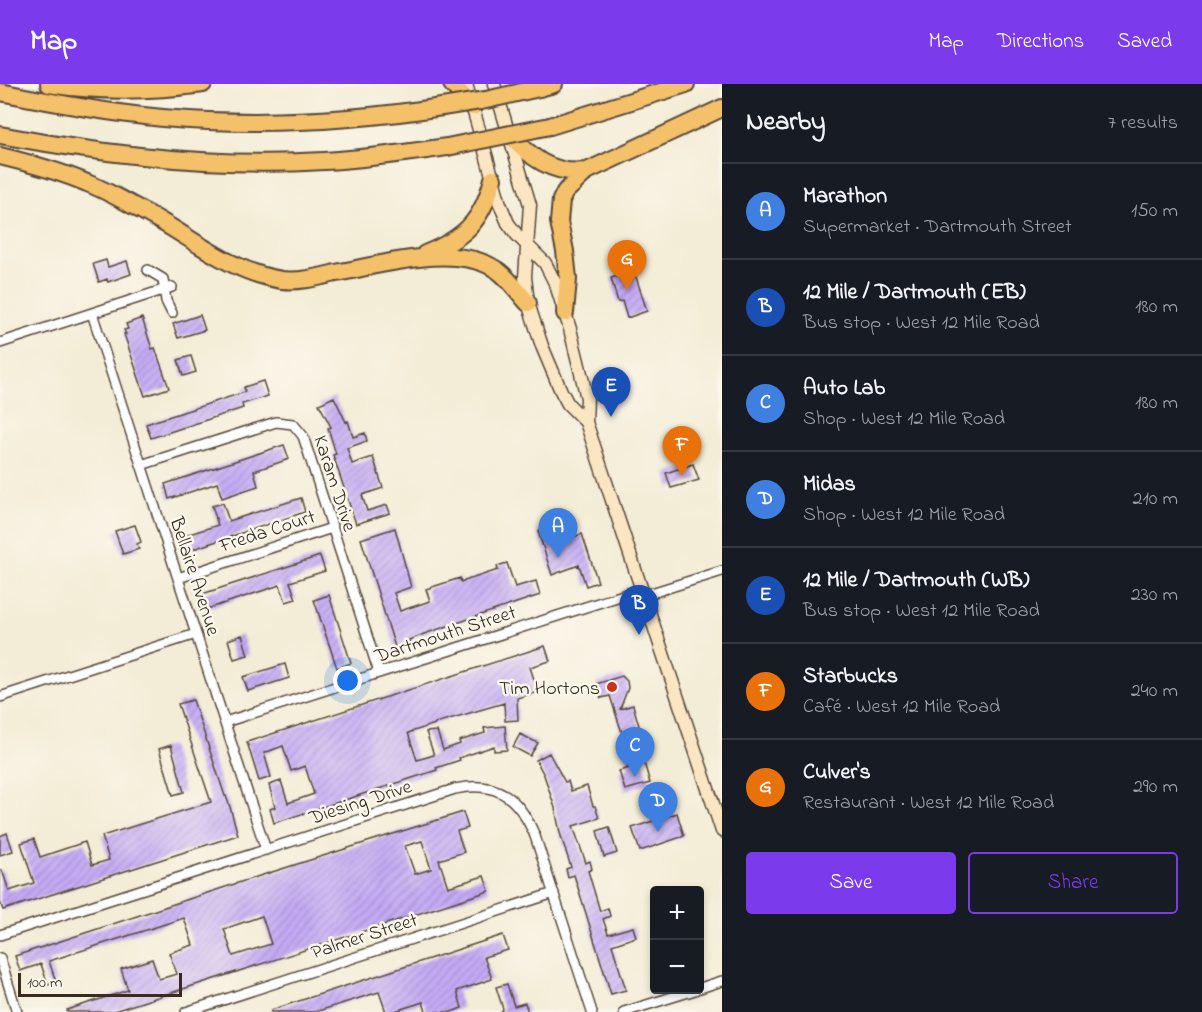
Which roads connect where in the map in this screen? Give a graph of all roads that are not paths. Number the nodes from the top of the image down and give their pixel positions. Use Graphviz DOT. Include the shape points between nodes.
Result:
graph roads {
  1 [pos="49,84"];
  2 [pos="203,84"];
  3 [pos="452,84"];
  4 [pos="466,84"];
  5 [pos="494,84"];
  6 [pos="686,84"];
  7 [pos="546,86"];
  8 [pos="0,92"];
  9 [pos="473,108"];
  10 [pos="722,108"];
  11 [pos="508,132"];
  12 [pos="0,135"];
  13 [pos="0,156"];
  14 [pos="587,171"];
  15 [pos="493,179"];
  16 [pos="528,247"];
  17 [pos="413,259"];
  18 [pos="147,270"];
  19 [pos="168,288"];
  20 [pos="528,303"];
  21 [pos="92,313"];
  22 [pos="172,313"];
  23 [pos="565,313"];
  24 [pos="0,343"];
  25 [pos="586,422"];
  26 [pos="141,465"];
  27 [pos="332,528"];
  28 [pos="722,571"];
  29 [pos="178,578"];
  30 [pos="643,592"];
  31 [pos="196,634"];
  32 [pos="379,673"];
  33 [pos="0,697"];
  34 [pos="225,722"];
  35 [pos="722,831"];
  36 [pos="266,850"];
  37 [pos="554,893"];
  38 [pos="0,935"];
  39 [pos="0,958"];
  40 [pos="722,981"];
  41 [pos="704,986"];
  42 [pos="682,994"];
  43 [pos="17,1012"];
  44 [pos="186,1012"];
  45 [pos="592,1012"];
  46 [pos="624,1012"];
  1 -- 2 [label="highway" via="106,90"];
  3 -- 9 [label="highway"];
  4 -- 9 [label="main road"];
  5 -- 11 [label="main road"];
  6 -- 12 [label="highway, bridge" via="550,126 447,147 324,161 144,157"];
  7 -- 8 [label="highway, bridge" via="442,107 337,118 210,121 136,115"];
  9 -- 15 [label="main road"];
  10 -- 14 [label="highway"];
  11 -- 14 [label="highway" via="519,146 551,168 573,173"];
  11 -- 16 [label="main road" via="530,205"];
  13 -- 17 [label="highway" via="88,183 236,267 263,276 305,279"];
  14 -- 23 [label="highway" via="565,192 559,210 568,279"];
  15 -- 16 [label="main road" via="508,223"];
  15 -- 17 [label="highway" via="481,211 465,233"];
  16 -- 20 [label="main road"];
  16 -- 23 [label="main road" via="545,263"];
  17 -- 20 [label="highway" via="466,257 483,262 499,271"];
  18 -- 19 [label="street" via="163,279"];
  19 -- 21 [label="street"];
  19 -- 22 [label="street" via="166,301"];
  20 -- 25 [label="main road" via="561,391 568,405"];
  21 -- 24 [label="street"];
  21 -- 26 [label="street, Bellaire Avenue"];
  23 -- 25 [label="main road" via="587,398"];
  25 -- 30 [label="main road"];
  26 -- 27 [label="street, Karam Drive" via="276,422 287,422 303,436"];
  26 -- 29 [label="street, Bellaire Avenue"];
  27 -- 29 [label="street, Freda Court"];
  27 -- 32 [label="street, Karam Drive"];
  28 -- 30 [label="street, Dartmouth Street"];
  29 -- 31 [label="street, Bellaire Avenue"];
  30 -- 32 [label="street, Dartmouth Street"];
  30 -- 35 [label="main road"];
  31 -- 33 [label="street"];
  31 -- 34 [label="street, Bellaire Avenue"];
  32 -- 34 [label="street, Dartmouth Street"];
  34 -- 36 [label="street, Bellaire Avenue"];
  36 -- 37 [label="street, Diesing Drive" via="455,789 483,787 505,794 525,813"];
  36 -- 38 [label="street, Diesing Drive"];
  37 -- 44 [label="street, Palmer Street"];
  37 -- 45 [label="street, Diesing Drive"];
  39 -- 43 [label="street"];
  40 -- 41 [label="street"];
  42 -- 46 [label="street"];
}
